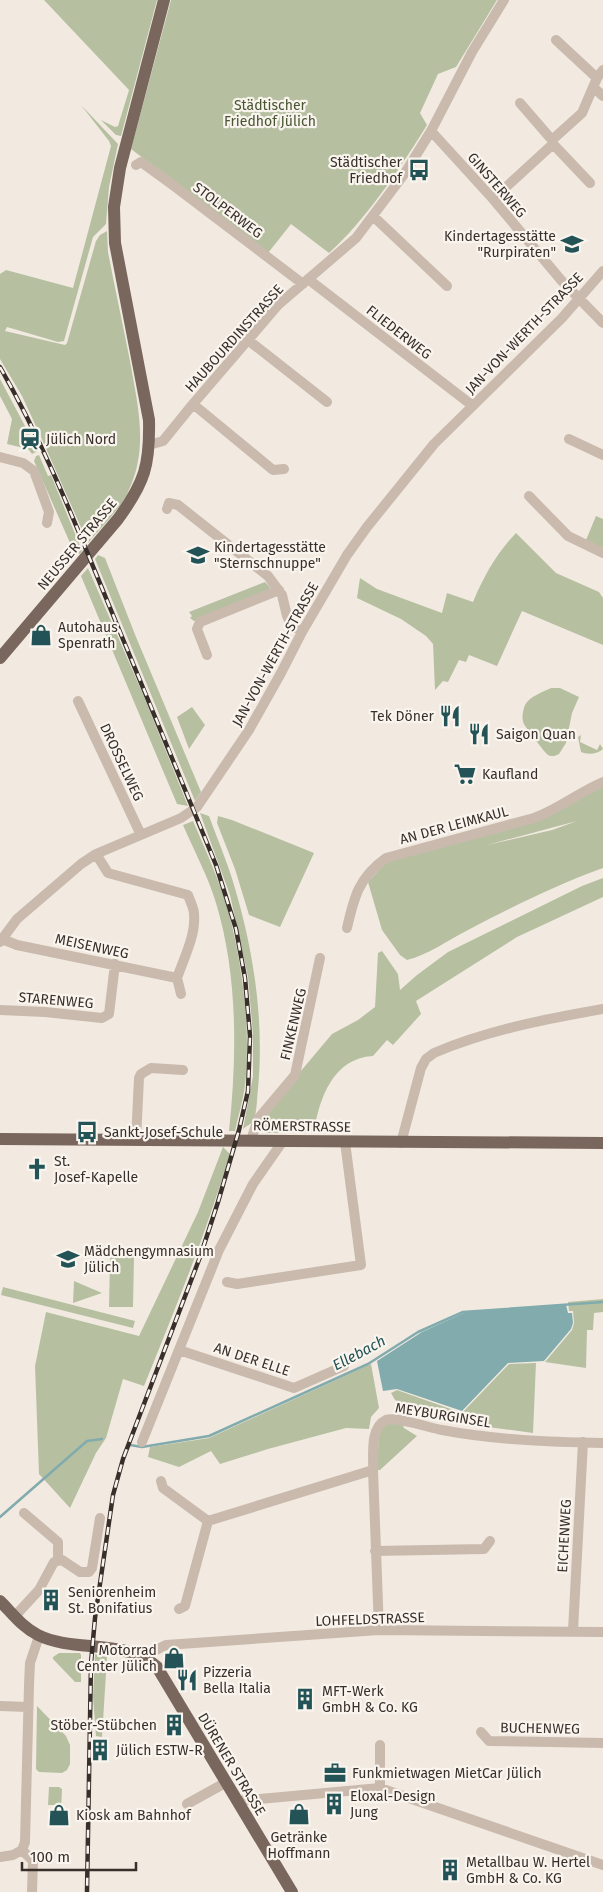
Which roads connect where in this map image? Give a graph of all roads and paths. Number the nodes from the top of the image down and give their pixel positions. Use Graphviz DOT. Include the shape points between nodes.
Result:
graph roads {
  1 [pos="164,0"];
  2 [pos="504,0"];
  3 [pos="556,40"];
  4 [pos="598,78"];
  5 [pos="603,96"];
  6 [pos="520,103"];
  7 [pos="431,131"];
  8 [pos="553,142"];
  9 [pos="136,165"];
  10 [pos="590,183"];
  11 [pos="493,199"];
  12 [pos="372,216"];
  13 [pos="603,271"];
  14 [pos="306,281"];
  15 [pos="447,286"];
  16 [pos="579,299"];
  17 [pos="603,323"];
  18 [pos="248,340"];
  19 [pos="327,402"];
  20 [pos="193,404"];
  21 [pos="473,406"];
  22 [pos="569,439"];
  23 [pos="149,444"];
  24 [pos="603,455"];
  25 [pos="0,457"];
  26 [pos="284,469"];
  27 [pos="529,496"];
  28 [pos="167,509"];
  29 [pos="47,523"];
  30 [pos="603,553"];
  31 [pos="279,590"];
  32 [pos="302,632"];
  33 [pos="207,655"];
  34 [pos="0,658"];
  35 [pos="78,701"];
  36 [pos="603,782"];
  37 [pos="141,835"];
  38 [pos="96,854"];
  39 [pos="347,928"];
  40 [pos="1,941"];
  41 [pos="320,958"];
  42 [pos="115,964"];
  43 [pos="177,978"];
  44 [pos="181,994"];
  45 [pos="0,1010"];
  46 [pos="603,1010"];
  47 [pos="183,1070"];
  48 [pos="0,1139"];
  49 [pos="136,1140"];
  50 [pos="251,1140"];
  51 [pos="283,1140"];
  52 [pos="345,1142"];
  53 [pos="401,1143"];
  54 [pos="603,1143"];
  55 [pos="248,1272"];
  56 [pos="256,1280"];
  57 [pos="227,1282"];
  58 [pos="179,1350"];
  59 [pos="344,1366"];
  60 [pos="142,1442"];
  61 [pos="583,1442"];
  62 [pos="603,1443"];
  63 [pos="373,1470"];
  64 [pos="161,1481"];
  65 [pos="24,1512"];
  66 [pos="100,1518"];
  67 [pos="208,1521"];
  68 [pos="490,1541"];
  69 [pos="375,1551"];
  70 [pos="58,1560"];
  71 [pos="0,1601"];
  72 [pos="179,1609"];
  73 [pos="15,1616"];
  74 [pos="379,1630"];
  75 [pos="574,1631"];
  76 [pos="603,1632"];
  77 [pos="39,1636"];
  78 [pos="142,1657"];
  79 [pos="0,1706"];
  80 [pos="28,1706"];
  81 [pos="481,1732"];
  82 [pos="603,1743"];
  83 [pos="380,1745"];
  84 [pos="225,1783"];
  85 [pos="380,1788"];
  86 [pos="237,1801"];
  87 [pos="187,1804"];
  88 [pos="22,1850"];
  89 [pos="0,1857"];
  90 [pos="603,1865"];
  91 [pos="32,1892"];
  92 [pos="292,1892"];
  1 -- 23 [label="main road, NEUSSER STRASSE" via="120,168 114,207 115,243 149,420"];
  2 -- 7 [label="street, HAUBOURDINSTRASSE" via="472,52"];
  3 -- 4 [label="street"];
  4 -- 5 [label="street"];
  4 -- 8 [label="street" via="582,113"];
  6 -- 8 [label="street"];
  7 -- 11 [label="street, GINSTERWEG"];
  7 -- 12 [label="street, HAUBOURDINSTRASSE" via="405,174"];
  8 -- 10 [label="street"];
  8 -- 11 [label="street"];
  9 -- 14 [label="street, STOLPERWEG" via="141,162"];
  11 -- 16 [label="street, GINSTERWEG"];
  12 -- 14 [label="street, HAUBOURDINSTRASSE" via="345,248"];
  12 -- 15 [label="street"];
  13 -- 16 [label="street, JAN-VON-WERTH-STRASSE"];
  14 -- 18 [label="street, HAUBOURDINSTRASSE" via="278,305"];
  14 -- 21 [label="street, FLIEDERWEG"];
  16 -- 17 [label="street, GINSTERWEG"];
  16 -- 21 [label="street, JAN-VON-WERTH-STRASSE"];
  18 -- 19 [label="street"];
  18 -- 20 [label="street, HAUBOURDINSTRASSE"];
  20 -- 23 [label="street, HAUBOURDINSTRASSE" via="163,441"];
  20 -- 26 [label="street" via="274,470"];
  21 -- 32 [label="street, JAN-VON-WERTH-STRASSE" via="434,444 367,527"];
  22 -- 24 [label="street"];
  23 -- 34 [label="main road, NEUSSER STRASSE" via="146,471 132,500"];
  25 -- 29 [label="street" via="23,463 34,471 49,512"];
  27 -- 30 [label="street" via="568,536"];
  28 -- 31 [label="street" via="169,503 178,505 258,566"];
  31 -- 32 [label="street" via="291,624"];
  31 -- 33 [label="street" via="200,622 197,629"];
  32 -- 37 [label="street, JAN-VON-WERTH-STRASSE" via="249,730 197,806 181,818"];
  35 -- 37 [label="street, DROSSELWEG"];
  36 -- 39 [label="street, AN DER LEIMKAUL" via="551,812 534,818 386,858 362,880"];
  37 -- 38 [label="street, JAN-VON-WERTH-STRASSE"];
  38 -- 40 [label="street, JAN-VON-WERTH-STRASSE" via="18,919"];
  38 -- 43 [label="street" via="108,873 188,895 194,919 190,943"];
  40 -- 42 [label="street, MEISENWEG"];
  41 -- 50 [label="street, FINKENWEG" via="295,1075 258,1119"];
  42 -- 43 [label="street, MEISENWEG"];
  42 -- 45 [label="street, STARENWEG" via="109,1014 102,1018"];
  43 -- 44 [label="street"];
  46 -- 53 [label="street" via="526,1024 434,1053 420,1068"];
  47 -- 49 [label="street" via="151,1068 141,1074"];
  48 -- 49 [label="main road, RÖMERSTRASSE"];
  49 -- 50 [label="main road, RÖMERSTRASSE"];
  50 -- 51 [label="main road, RÖMERSTRASSE"];
  51 -- 52 [label="main road, RÖMERSTRASSE"];
  51 -- 58 [label="street" via="259,1174 222,1243"];
  52 -- 53 [label="main road, RÖMERSTRASSE"];
  52 -- 56 [label="street" via="361,1265"];
  53 -- 54 [label="main road, RÖMERSTRASSE"];
  55 -- 56 [label="street"];
  56 -- 57 [label="street" via="238,1284"];
  58 -- 59 [label="street, AN DER ELLE" via="294,1388"];
  58 -- 60 [label="street" via="166,1393"];
  61 -- 62 [label="street, MEYBURGINSEL"];
  61 -- 63 [label="street, MEYBURGINSEL" via="456,1433 386,1420 378,1426 375,1434"];
  61 -- 75 [label="street, EICHENWEG"];
  63 -- 67 [label="street"];
  63 -- 69 [label="street"];
  64 -- 67 [label="street" via="163,1488"];
  65 -- 70 [label="street" via="58,1542"];
  66 -- 70 [label="street" via="94,1563 89,1572 80,1572"];
  67 -- 72 [label="street" via="185,1606"];
  68 -- 69 [label="street" via="484,1549"];
  69 -- 74 [label="street"];
  70 -- 73 [label="street" via="39,1590"];
  71 -- 73 [label="main road"];
  73 -- 77 [label="main road"];
  74 -- 75 [label="street, LOHFELDSTRASSE"];
  74 -- 78 [label="street, LOHFELDSTRASSE" via="166,1645"];
  75 -- 76 [label="street, LOHFELDSTRASSE"];
  77 -- 78 [label="main road" via="130,1652"];
  77 -- 80 [label="street" via="30,1663"];
  78 -- 84 [label="main road, DÜRENER STRASSE" via="157,1667"];
  79 -- 80 [label="street"];
  80 -- 88 [label="street" via="25,1842"];
  81 -- 82 [label="street, BUCHENWEG" via="489,1741"];
  83 -- 85 [label="street"];
  84 -- 86 [label="main road, DÜRENER STRASSE"];
  84 -- 87 [label="street"];
  85 -- 86 [label="street"];
  85 -- 90 [label="street"];
  86 -- 92 [label="main road, DÜRENER STRASSE"];
  88 -- 89 [label="street" via="13,1856"];
  88 -- 91 [label="street" via="33,1860"];
}
